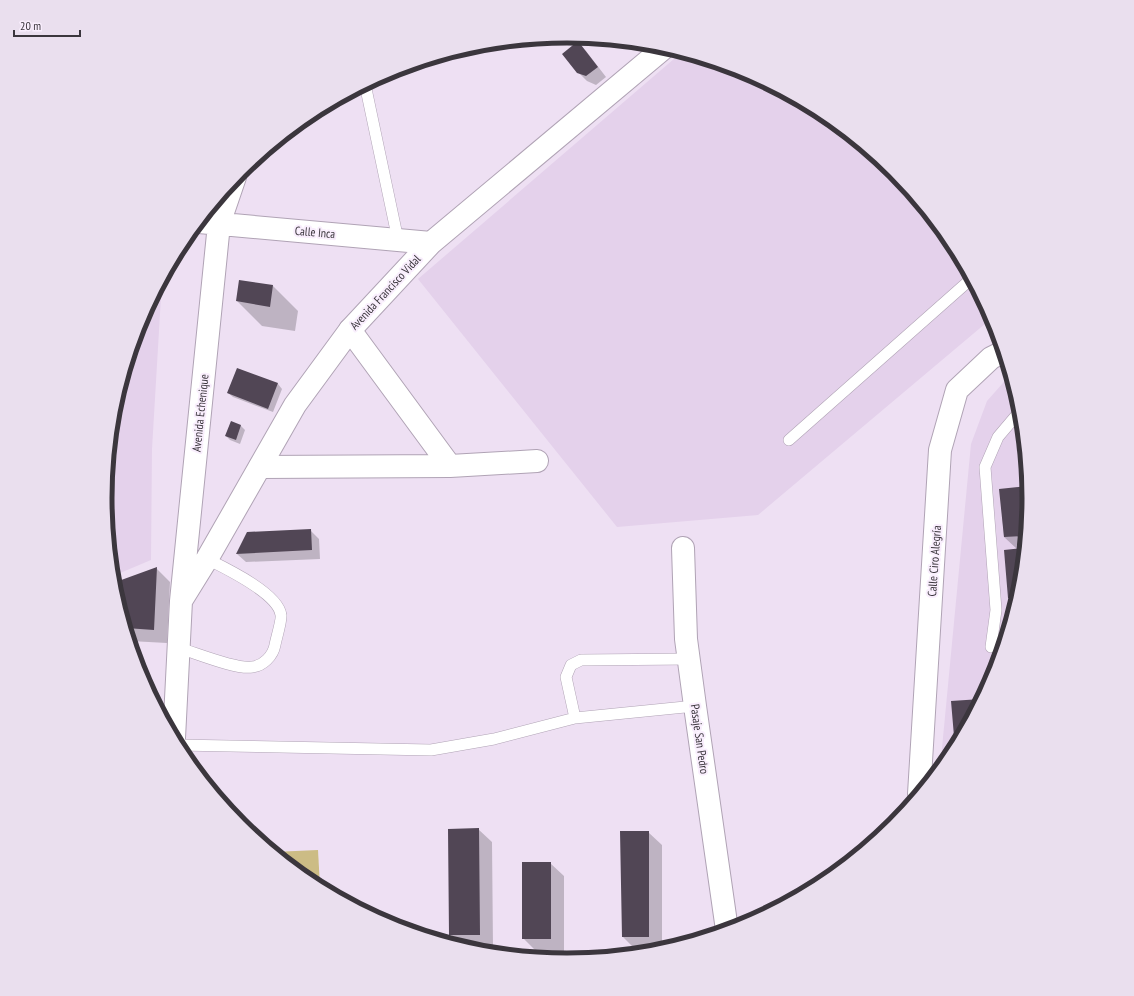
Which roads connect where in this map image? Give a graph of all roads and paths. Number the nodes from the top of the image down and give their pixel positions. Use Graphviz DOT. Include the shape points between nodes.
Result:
graph roads {
  1 [pos="658,53"];
  2 [pos="366,90"];
  3 [pos="220,204"];
  4 [pos="209,223"];
  5 [pos="398,240"];
  6 [pos="430,243"];
  7 [pos="967,282"];
  8 [pos="350,330"];
  9 [pos="999,354"];
  10 [pos="1014,418"];
  11 [pos="790,440"];
  12 [pos="537,461"];
  13 [pos="450,466"];
  14 [pos="260,467"];
  15 [pos="683,548"];
  16 [pos="207,559"];
  17 [pos="181,601"];
  18 [pos="991,647"];
  19 [pos="179,648"];
  20 [pos="689,659"];
  21 [pos="695,706"];
  22 [pos="575,718"];
  23 [pos="175,728"];
  24 [pos="185,745"];
  25 [pos="920,785"];
  26 [pos="727,923"];
  1 -- 6 [label="street, Avenida Francisco Vidal"];
  2 -- 5 [label="lane"];
  3 -- 4 [label="street, Avenida Echenique"];
  4 -- 5 [label="street, Calle Inca"];
  4 -- 17 [label="street, Avenida Echenique"];
  5 -- 6 [label="street, Calle Inca"];
  6 -- 8 [label="street, Avenida Francisco Vidal"];
  7 -- 11 [label="lane"];
  8 -- 13 [label="street"];
  8 -- 14 [label="street, Avenida Francisco Vidal" via="295,405"];
  9 -- 25 [label="street, Calle Ciro Alegría" via="991,358 957,390 940,450"];
  10 -- 18 [label="lane" via="998,437 985,467 996,610"];
  12 -- 13 [label="street"];
  13 -- 14 [label="street"];
  14 -- 16 [label="street, Avenida Francisco Vidal"];
  15 -- 20 [label="street, Pasaje San Pedro"];
  16 -- 17 [label="street, Avenida Francisco Vidal"];
  16 -- 19 [label="lane" via="254,584 274,601 281,615 274,648 265,662 253,667 241,667"];
  17 -- 19 [label="street"];
  19 -- 23 [label="street"];
  20 -- 21 [label="street, Pasaje San Pedro"];
  20 -- 22 [label="lane" via="581,660 571,665 566,677"];
  21 -- 22 [label="lane"];
  21 -- 26 [label="street, Pasaje San Pedro"];
  22 -- 24 [label="lane" via="494,739 430,750"];
}
